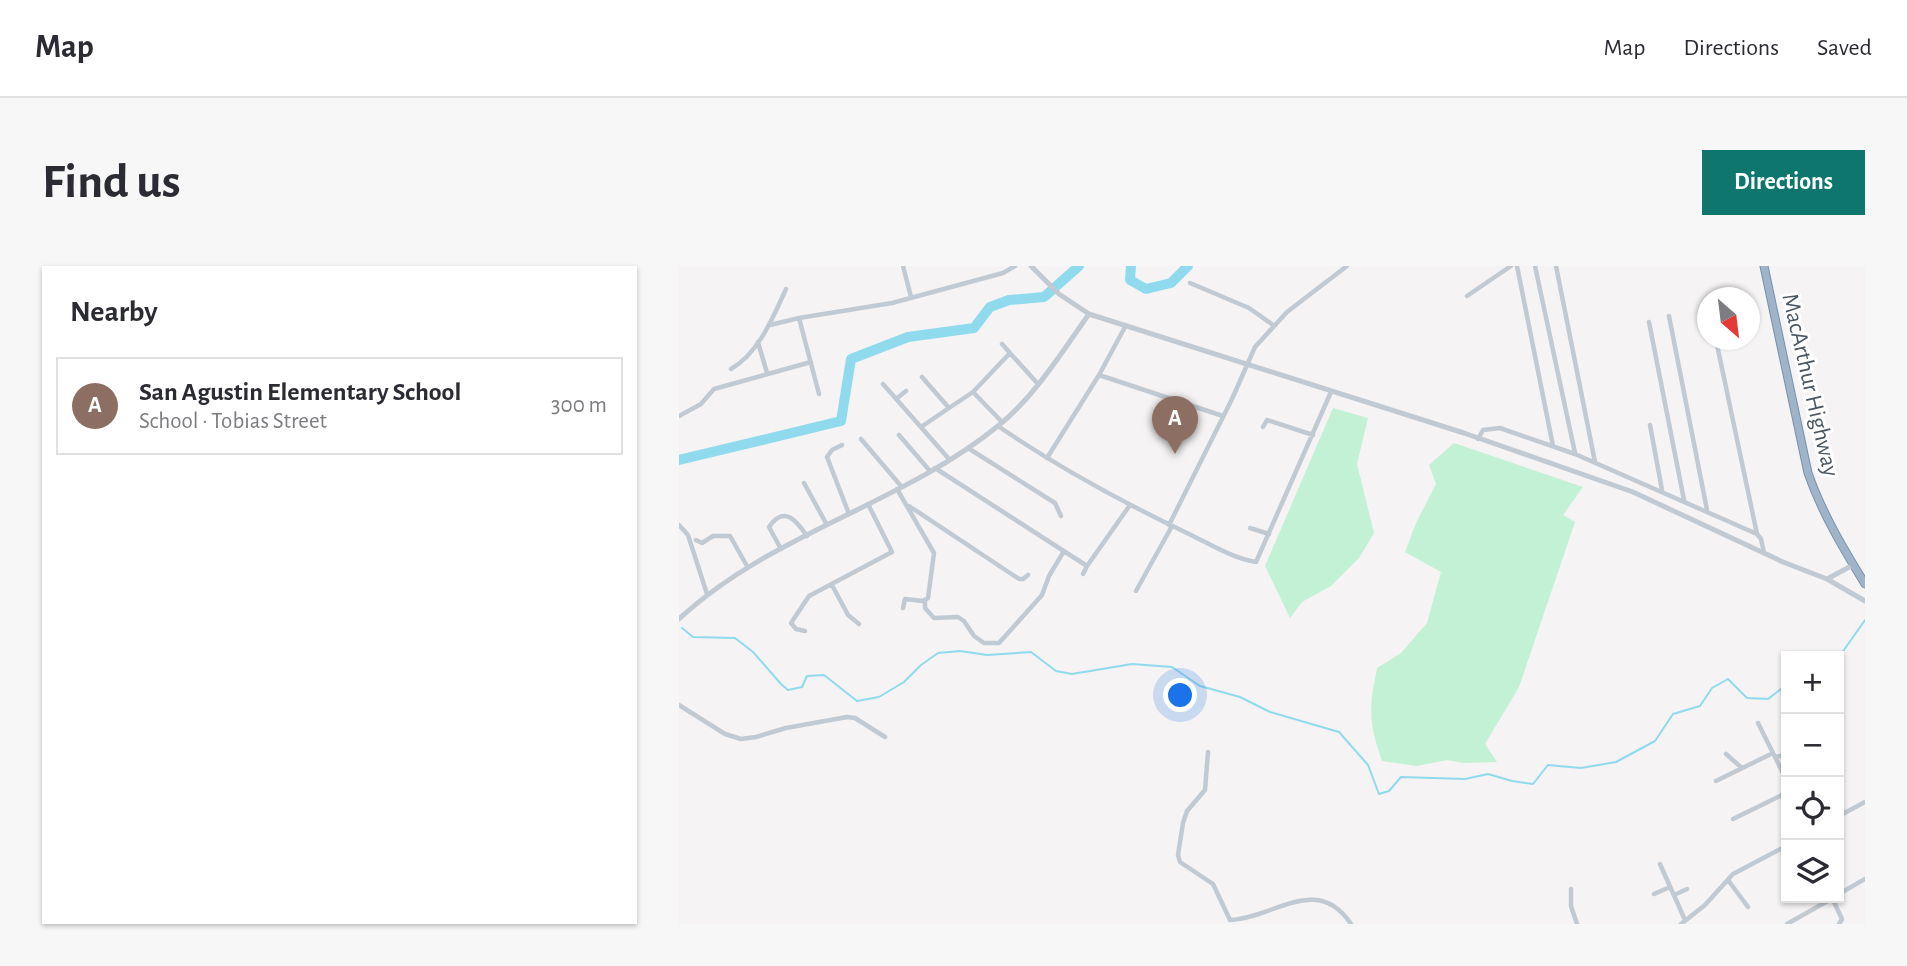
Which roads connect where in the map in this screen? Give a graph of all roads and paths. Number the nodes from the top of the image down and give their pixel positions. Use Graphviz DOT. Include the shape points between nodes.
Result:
graph roads {
  1 [pos="904,266"];
  2 [pos="1015,266"];
  3 [pos="1031,266"];
  4 [pos="1347,266"];
  5 [pos="1511,266"];
  6 [pos="1517,266"];
  7 [pos="1535,266"];
  8 [pos="1556,266"];
  9 [pos="1764,266"];
  10 [pos="1190,283"];
  11 [pos="786,289"];
  12 [pos="1467,296"];
  13 [pos="911,297"];
  14 [pos="1089,314"];
  15 [pos="1669,316"];
  16 [pos="799,318"];
  17 [pos="1649,322"];
  18 [pos="770,325"];
  19 [pos="1273,325"];
  20 [pos="1125,327"];
  21 [pos="758,342"];
  22 [pos="1002,344"];
  23 [pos="1718,350"];
  24 [pos="1010,353"];
  25 [pos="811,362"];
  26 [pos="1247,363"];
  27 [pos="731,369"];
  28 [pos="767,373"];
  29 [pos="1098,375"];
  30 [pos="922,377"];
  31 [pos="883,384"];
  32 [pos="1038,384"];
  33 [pos="906,391"];
  34 [pos="973,391"];
  35 [pos="1331,392"];
  36 [pos="818,394"];
  37 [pos="896,399"];
  38 [pos="949,408"];
  39 [pos="679,415"];
  40 [pos="1223,416"];
  41 [pos="1000,424"];
  42 [pos="1650,425"];
  43 [pos="921,427"];
  44 [pos="1263,427"];
  45 [pos="899,435"];
  46 [pos="1314,435"];
  47 [pos="861,439"];
  48 [pos="1478,439"];
  49 [pos="842,444"];
  50 [pos="1553,446"];
  51 [pos="968,447"];
  52 [pos="1575,454"];
  53 [pos="1047,458"];
  54 [pos="949,459"];
  55 [pos="1595,462"];
  56 [pos="933,469"];
  57 [pos="804,483"];
  58 [pos="899,488"];
  59 [pos="1662,491"];
  60 [pos="1684,500"];
  61 [pos="906,503"];
  62 [pos="868,505"];
  63 [pos="1130,505"];
  64 [pos="1706,510"];
  65 [pos="849,514"];
  66 [pos="1061,516"];
  67 [pos="679,525"];
  68 [pos="1171,525"];
  69 [pos="827,526"];
  70 [pos="1250,528"];
  71 [pos="1269,534"];
  72 [pos="1757,534"];
  73 [pos="807,536"];
  74 [pos="696,540"];
  75 [pos="781,549"];
  76 [pos="1064,551"];
  77 [pos="1765,554"];
  78 [pos="1853,565"];
  79 [pos="747,566"];
  80 [pos="1087,566"];
  81 [pos="1083,574"];
  82 [pos="1028,575"];
  83 [pos="1827,579"];
  84 [pos="1865,584"];
  85 [pos="832,585"];
  86 [pos="1136,591"];
  87 [pos="707,594"];
  88 [pos="925,601"];
  89 [pos="1865,601"];
  90 [pos="903,608"];
  91 [pos="679,619"];
  92 [pos="859,624"];
  93 [pos="805,631"];
  94 [pos="679,705"];
  95 [pos="1758,723"];
  96 [pos="885,737"];
  97 [pos="1209,752"];
  98 [pos="1726,754"];
  99 [pos="1774,755"];
  100 [pos="1781,755"];
  101 [pos="1742,768"];
  102 [pos="1785,777"];
  103 [pos="1716,781"];
  104 [pos="1781,795"];
  105 [pos="1865,802"];
  106 [pos="1844,813"];
  107 [pos="1733,819"];
  108 [pos="1781,849"];
  109 [pos="1660,864"];
  110 [pos="1865,879"];
  111 [pos="1728,880"];
  112 [pos="1670,887"];
  113 [pos="1687,889"];
  114 [pos="1571,890"];
  115 [pos="1844,891"];
  116 [pos="1654,894"];
  117 [pos="1674,895"];
  118 [pos="1818,903"];
  119 [pos="1835,903"];
  120 [pos="1748,907"];
  121 [pos="1683,922"];
  122 [pos="1351,924"];
  123 [pos="1577,924"];
  124 [pos="1787,924"];
  125 [pos="1839,924"];
  1 -- 13 [label="street"];
  2 -- 13 [label="street" via="981,280"];
  3 -- 14 [label="street" via="1059,294"];
  4 -- 19 [label="street"];
  5 -- 12 [label="street"];
  6 -- 50 [label="street"];
  7 -- 52 [label="street"];
  8 -- 55 [label="street"];
  9 -- 78 [label="highway, MacArthur Highway" via="1808,473 1818,502"];
  10 -- 19 [label="street" via="1249,308"];
  11 -- 18 [label="street"];
  13 -- 16 [label="street"];
  14 -- 20 [label="street"];
  14 -- 32 [label="street"];
  15 -- 64 [label="street"];
  16 -- 18 [label="street"];
  16 -- 25 [label="street"];
  17 -- 60 [label="street"];
  18 -- 21 [label="street"];
  19 -- 26 [label="street"];
  20 -- 26 [label="street"];
  20 -- 29 [label="street"];
  21 -- 27 [label="street"];
  21 -- 28 [label="street"];
  22 -- 24 [label="street"];
  23 -- 72 [label="street"];
  24 -- 32 [label="street"];
  24 -- 34 [label="street"];
  25 -- 28 [label="street"];
  25 -- 36 [label="street"];
  26 -- 35 [label="street"];
  26 -- 40 [label="street"];
  28 -- 39 [label="street" via="714,389 701,404"];
  29 -- 40 [label="street"];
  29 -- 53 [label="street"];
  30 -- 38 [label="street"];
  31 -- 37 [label="street"];
  32 -- 41 [label="street"];
  33 -- 37 [label="street"];
  34 -- 38 [label="street"];
  34 -- 41 [label="street"];
  35 -- 46 [label="street"];
  35 -- 48 [label="street"];
  37 -- 43 [label="street"];
  38 -- 43 [label="street"];
  40 -- 68 [label="street"];
  41 -- 51 [label="street"];
  41 -- 53 [label="street"];
  42 -- 59 [label="street"];
  43 -- 54 [label="street"];
  44 -- 46 [label="street" via="1267,420"];
  45 -- 56 [label="street"];
  46 -- 71 [label="street"];
  47 -- 58 [label="street"];
  48 -- 50 [label="street" via="1483,430 1500,428"];
  48 -- 77 [label="street" via="1633,492"];
  49 -- 65 [label="street" via="827,457"];
  50 -- 52 [label="street"];
  51 -- 54 [label="street"];
  51 -- 66 [label="street" via="1049,498"];
  52 -- 55 [label="street"];
  53 -- 63 [label="street"];
  54 -- 56 [label="street"];
  55 -- 59 [label="street"];
  56 -- 58 [label="street"];
  56 -- 76 [label="street"];
  57 -- 69 [label="street"];
  58 -- 61 [label="street"];
  58 -- 62 [label="street"];
  59 -- 60 [label="street"];
  60 -- 64 [label="street"];
  61 -- 82 [label="street" via="1019,579"];
  61 -- 88 [label="street" via="935,553"];
  62 -- 65 [label="street"];
  62 -- 85 [label="street" via="892,552"];
  63 -- 68 [label="street"];
  63 -- 80 [label="street"];
  64 -- 72 [label="street"];
  65 -- 69 [label="street"];
  67 -- 87 [label="street" via="688,536"];
  68 -- 71 [label="street" via="1253,562"];
  68 -- 86 [label="street"];
  69 -- 73 [label="street"];
  70 -- 71 [label="street"];
  72 -- 77 [label="street"];
  73 -- 75 [label="street"];
  73 -- 75 [label="street" via="794,519 781,516 769,527"];
  74 -- 79 [label="street" via="702,543 713,536 730,536"];
  75 -- 79 [label="street"];
  76 -- 80 [label="street"];
  76 -- 88 [label="street" via="1042,595 999,643 974,636 958,617 933,618"];
  77 -- 83 [label="street"];
  78 -- 83 [label="street"];
  78 -- 84 [label="highway, MacArthur Highway"];
  79 -- 87 [label="street"];
  80 -- 81 [label="street"];
  83 -- 89 [label="street"];
  85 -- 92 [label="street" via="848,615"];
  85 -- 93 [label="street" via="809,596 792,620 792,627"];
  87 -- 91 [label="street"];
  88 -- 90 [label="street" via="905,599"];
  94 -- 96 [label="street" via="741,739 847,717"];
  95 -- 99 [label="street"];
  97 -- 122 [label="street" via="1205,790 1183,822 1180,862 1213,884 1230,920 1307,899 1328,903"];
  98 -- 101 [label="street"];
  99 -- 100 [label="street"];
  99 -- 101 [label="street"];
  99 -- 102 [label="street"];
  101 -- 103 [label="street"];
  104 -- 107 [label="street"];
  105 -- 106 [label="street"];
  108 -- 111 [label="street"];
  109 -- 112 [label="street"];
  110 -- 115 [label="street"];
  111 -- 120 [label="street"];
  111 -- 121 [label="street"];
  112 -- 116 [label="street"];
  112 -- 117 [label="street"];
  113 -- 117 [label="street"];
  114 -- 123 [label="street"];
  117 -- 121 [label="street"];
  118 -- 124 [label="street"];
  119 -- 125 [label="street" via="1842,919"];
}
